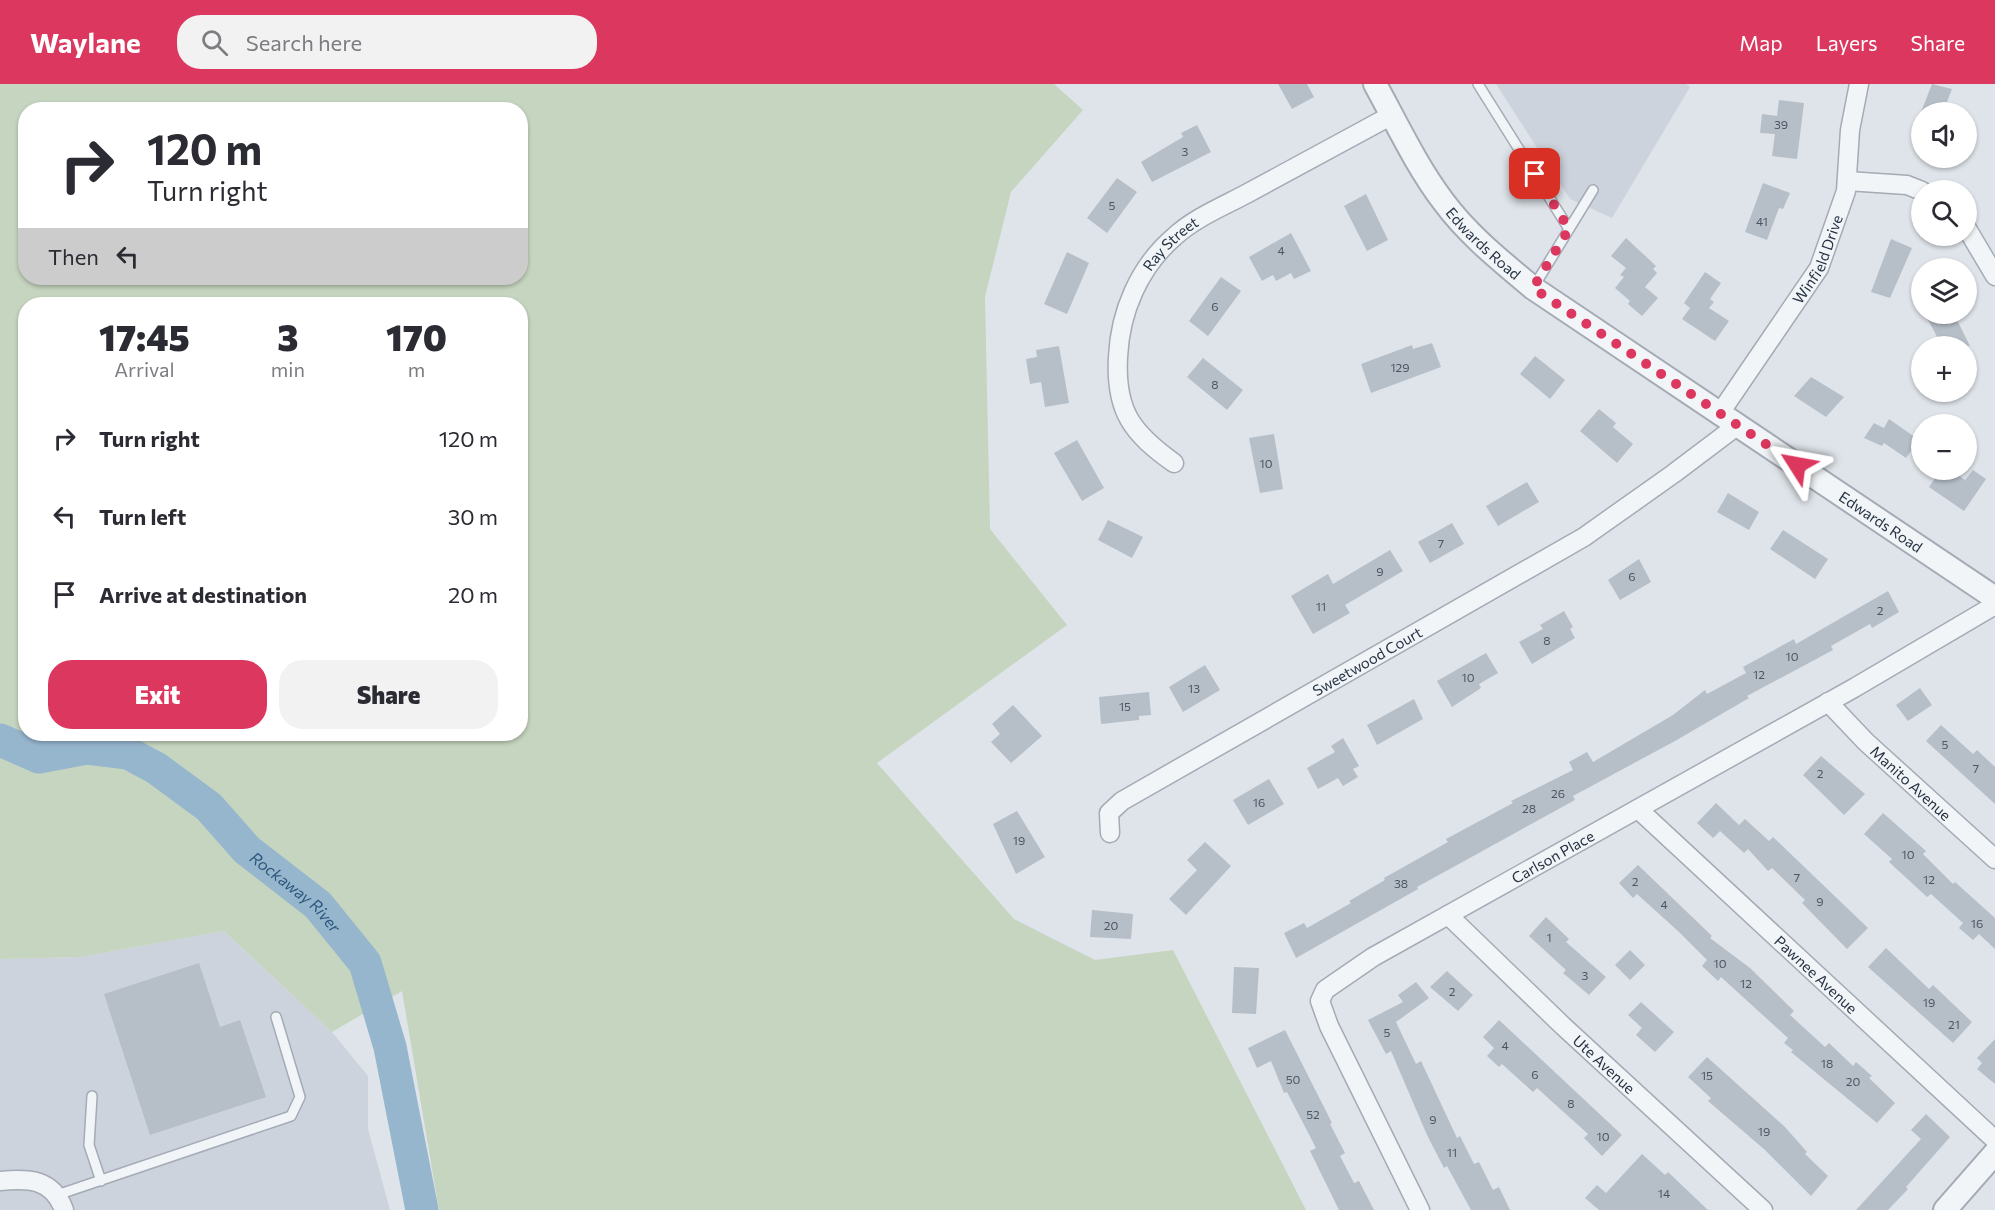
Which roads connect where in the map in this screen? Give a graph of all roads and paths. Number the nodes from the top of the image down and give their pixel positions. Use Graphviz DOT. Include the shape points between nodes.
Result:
graph roads {
  1 [pos="1376,84"];
  2 [pos="1478,84"];
  3 [pos="1859,84"];
  4 [pos="1392,115"];
  5 [pos="1847,181"];
  6 [pos="1911,187"];
  7 [pos="1593,190"];
  8 [pos="1569,229"];
  9 [pos="1977,246"];
  10 [pos="1995,276"];
  11 [pos="1533,288"];
  12 [pos="1729,419"];
  13 [pos="1174,463"];
  14 [pos="1640,498"];
  15 [pos="1995,598"];
  16 [pos="1995,605"];
  17 [pos="1828,702"];
  18 [pos="1638,809"];
  19 [pos="1110,833"];
  20 [pos="1995,859"];
  21 [pos="1448,915"];
  22 [pos="276,1017"];
  23 [pos="92,1096"];
  24 [pos="1995,1140"];
  25 [pos="1995,1153"];
  26 [pos="0,1181"];
  27 [pos="101,1181"];
  28 [pos="61,1203"];
  29 [pos="1420,1210"];
  30 [pos="1763,1210"];
  31 [pos="1945,1210"];
  1 -- 4 [label="street, Edwards Road"];
  2 -- 8 [label="lane"];
  3 -- 5 [label="street, Winfield Drive" via="1850,130"];
  4 -- 11 [label="street, Edwards Road" via="1444,202 1468,231"];
  4 -- 13 [label="street, Ray Street" via="1175,236 1143,274 1123,319 1118,351 1120,393 1140,437"];
  5 -- 6 [label="street"];
  5 -- 12 [label="street, Winfield Drive" via="1819,268"];
  7 -- 8 [label="lane"];
  8 -- 11 [label="lane"];
  9 -- 10 [label="street"];
  11 -- 12 [label="street, Edwards Road"];
  12 -- 14 [label="street, Winfield Drive"];
  12 -- 15 [label="street, Edwards Road"];
  14 -- 19 [label="street, Sweetwood Court" via="1584,537 1122,801 1109,813"];
  16 -- 17 [label="street, Carlson Place"];
  17 -- 18 [label="street, Carlson Place"];
  17 -- 20 [label="street, Manito Avenue" via="1866,742"];
  18 -- 21 [label="street, Carlson Place"];
  18 -- 24 [label="street, Pawnee Avenue"];
  21 -- 29 [label="street, Carlson Place" via="1373,957 1325,990 1320,1001"];
  21 -- 30 [label="street, Ute Avenue"];
  22 -- 27 [label="lane" via="300,1097 291,1116"];
  23 -- 27 [label="lane" via="89,1145"];
  25 -- 31 [label="street"];
  26 -- 28 [label="street" via="45,1183"];
  27 -- 28 [label="lane"];
}
